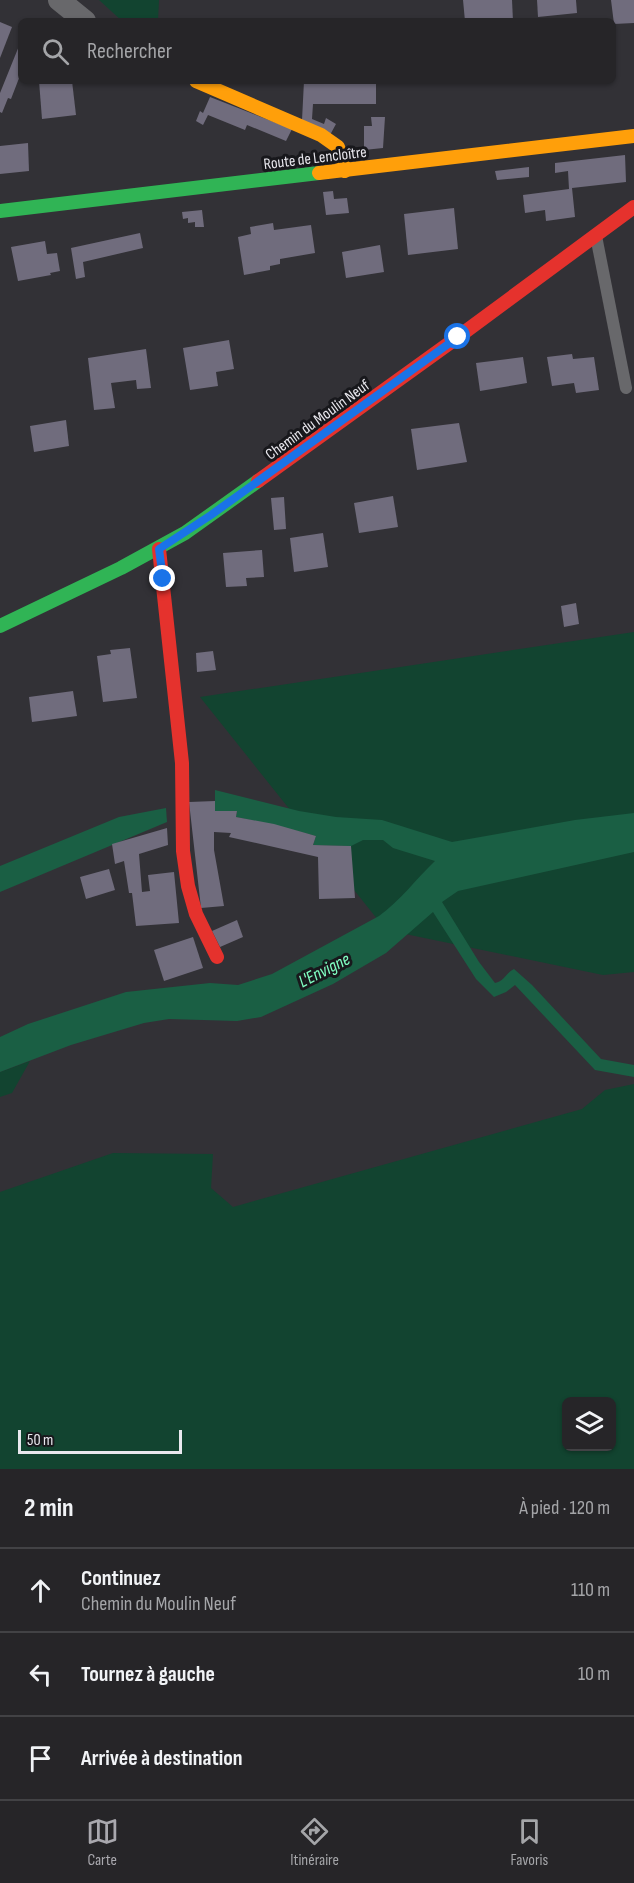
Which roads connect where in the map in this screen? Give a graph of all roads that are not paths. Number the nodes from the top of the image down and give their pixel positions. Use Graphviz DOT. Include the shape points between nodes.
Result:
graph roads {
  1 [pos="59,0"];
  2 [pos="81,18"];
  3 [pos="203,84"];
  4 [pos="634,136"];
  5 [pos="345,171"];
  6 [pos="634,207"];
  7 [pos="0,211"];
  8 [pos="596,235"];
  9 [pos="626,388"];
  10 [pos="159,549"];
  11 [pos="0,626"];
  12 [pos="217,957"];
  1 -- 2 [label="street"];
  3 -- 5 [label="street" via="321,135 338,147"];
  4 -- 5 [label="street, Route de Lencloître"];
  5 -- 7 [label="street, Route de Lencloître"];
  6 -- 8 [label="street, Chemin du Moulin Neuf"];
  8 -- 9 [label="lane"];
  8 -- 10 [label="street, Chemin du Moulin Neuf" via="325,434"];
  10 -- 11 [label="street, Chemin du Moulin Neuf"];
  10 -- 12 [label="street" via="182,763 183,851 196,914"];
}
